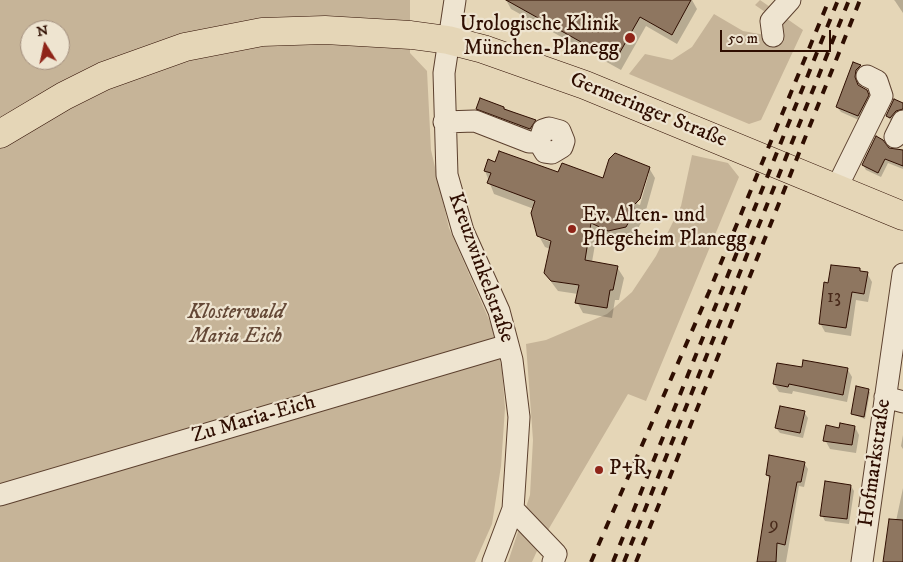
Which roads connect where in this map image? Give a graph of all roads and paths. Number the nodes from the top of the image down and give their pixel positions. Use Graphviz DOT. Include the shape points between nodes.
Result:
graph roads {
  1 [pos="455,0"];
  2 [pos="790,0"];
  3 [pos="773,36"];
  4 [pos="448,40"];
  5 [pos="867,76"];
  6 [pos="444,122"];
  7 [pos="0,134"];
  8 [pos="538,142"];
  9 [pos="836,189"];
  10 [pos="903,216"];
  11 [pos="903,274"];
  12 [pos="508,345"];
  13 [pos="894,400"];
  14 [pos="0,495"];
  15 [pos="513,508"];
  16 [pos="493,562"];
  17 [pos="552,562"];
  18 [pos="862,562"];
  1 -- 4 [label="street, Kreuzwinkelstraße"];
  2 -- 3 [label="street" via="771,22"];
  4 -- 6 [label="street, Kreuzwinkelstraße"];
  4 -- 7 [label="main road, Germeringer Straße" via="326,30 262,32 228,37 144,60 104,76"];
  4 -- 9 [label="main road, Germeringer Straße" via="584,85"];
  5 -- 9 [label="street" via="877,81 882,96"];
  6 -- 8 [label="street" via="475,121 529,142"];
  6 -- 12 [label="street, Kreuzwinkelstraße" via="447,175 463,232 499,311"];
  9 -- 10 [label="main road, Germeringer Straße"];
  11 -- 13 [label="street, Hofmarkstraße"];
  12 -- 14 [label="street, Zu Maria-Eich"];
  12 -- 15 [label="street, Kreuzwinkelstraße" via="519,417"];
  13 -- 18 [label="street, Hofmarkstraße"];
  15 -- 16 [label="street, Kreuzwinkelstraße"];
  15 -- 17 [label="street" via="556,554"];
}
